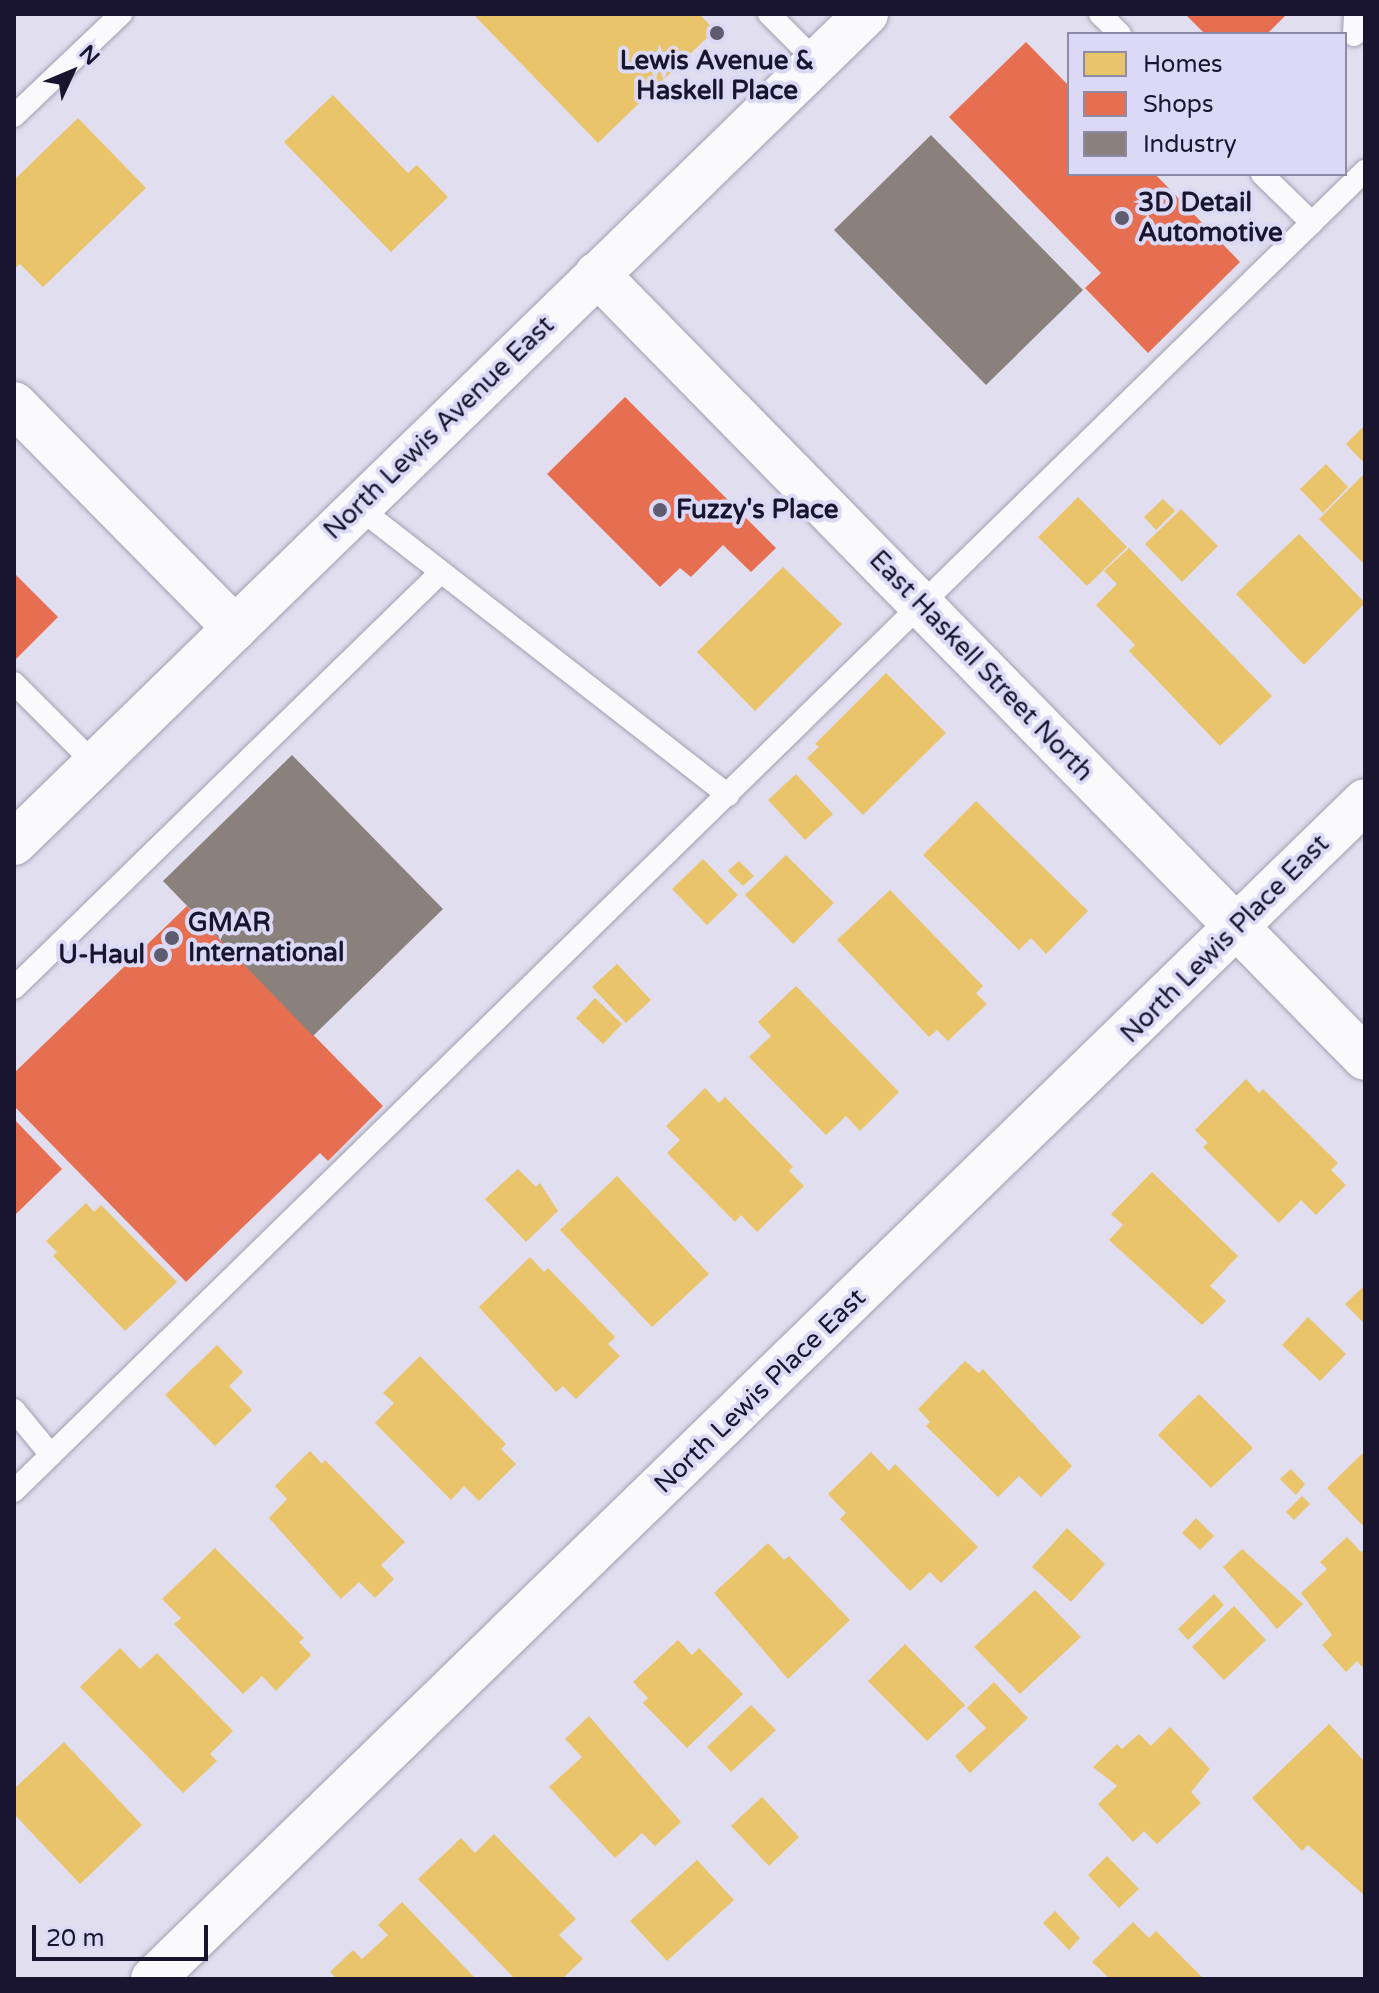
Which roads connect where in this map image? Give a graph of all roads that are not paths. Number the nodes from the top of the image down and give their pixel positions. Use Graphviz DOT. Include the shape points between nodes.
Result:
graph roads {
  1 [pos="121,14"];
  2 [pos="769,14"];
  3 [pos="866,14"];
  4 [pos="1100,14"];
  5 [pos="1118,32"];
  6 [pos="817,62"];
  7 [pos="14,116"];
  8 [pos="1365,171"];
  9 [pos="1264,176"];
  10 [pos="1312,223"];
  11 [pos="597,274"];
  12 [pos="14,404"];
  13 [pos="358,507"];
  14 [pos="441,572"];
  15 [pos="923,606"];
  16 [pos="235,628"];
  17 [pos="14,683"];
  18 [pos="95,764"];
  19 [pos="728,795"];
  20 [pos="1365,801"];
  21 [pos="14,843"];
  22 [pos="1238,926"];
  23 [pos="14,988"];
  24 [pos="1365,1058"];
  25 [pos="14,1410"];
  26 [pos="51,1455"];
  27 [pos="14,1491"];
  28 [pos="153,1979"];
  1 -- 7 [label="lane"];
  2 -- 6 [label="lane"];
  3 -- 6 [label="street, North Lewis Avenue East"];
  4 -- 5 [label="lane"];
  6 -- 11 [label="street, North Lewis Avenue East"];
  8 -- 10 [label="lane"];
  9 -- 10 [label="lane"];
  10 -- 15 [label="lane"];
  11 -- 13 [label="street, North Lewis Avenue East"];
  11 -- 15 [label="street, East Haskell Street North"];
  12 -- 16 [label="street"];
  13 -- 14 [label="lane"];
  13 -- 16 [label="street, North Lewis Avenue East"];
  14 -- 19 [label="lane"];
  14 -- 23 [label="lane"];
  15 -- 19 [label="lane"];
  15 -- 22 [label="street, East Haskell Street North"];
  16 -- 18 [label="street, North Lewis Avenue East"];
  17 -- 18 [label="lane"];
  18 -- 21 [label="street, North Lewis Avenue East"];
  19 -- 26 [label="lane"];
  20 -- 22 [label="street, North Lewis Place East"];
  22 -- 24 [label="street, East Haskell Street North"];
  22 -- 28 [label="street, North Lewis Place East"];
  25 -- 26 [label="lane"];
  26 -- 27 [label="lane"];
}
